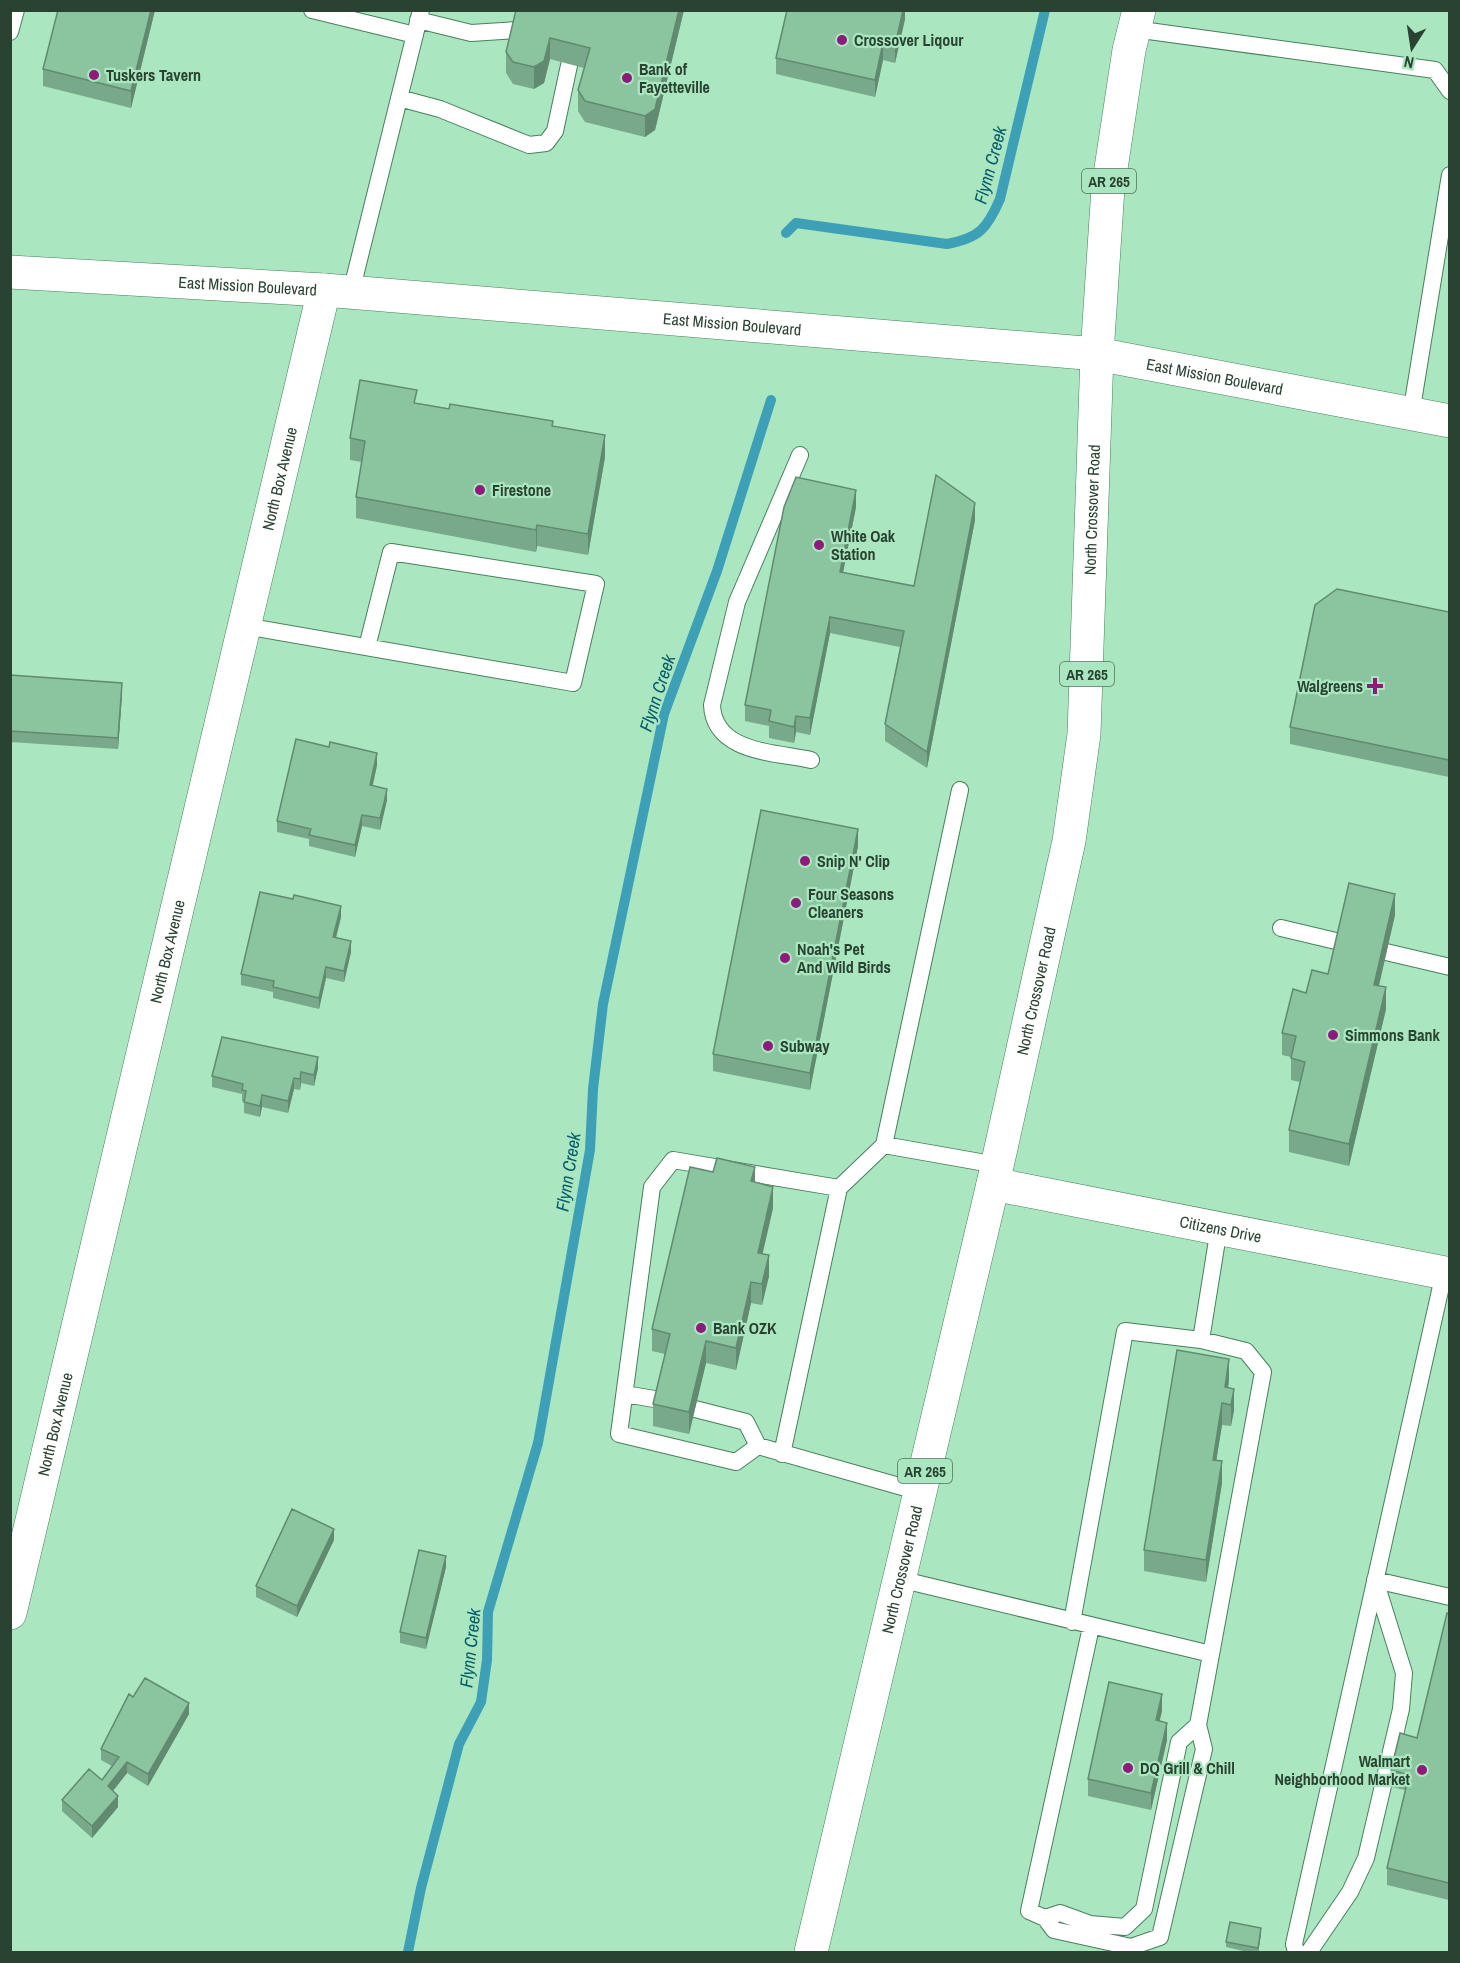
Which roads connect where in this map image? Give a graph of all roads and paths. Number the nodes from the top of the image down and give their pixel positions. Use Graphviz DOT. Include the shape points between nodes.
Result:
graph roads {
  1 [pos="16,10"];
  2 [pos="312,10"];
  3 [pos="1136,20"];
  4 [pos="418,22"];
  5 [pos="10,32"];
  6 [pos="1449,91"];
  7 [pos="399,98"];
  8 [pos="1449,175"];
  9 [pos="10,272"];
  10 [pos="338,291"];
  11 [pos="1097,354"];
  12 [pos="1411,414"];
  13 [pos="1449,421"];
  14 [pos="800,455"];
  15 [pos="245,626"];
  16 [pos="366,647"];
  17 [pos="811,760"];
  18 [pos="960,789"];
  19 [pos="1281,928"];
  20 [pos="1340,942"];
  21 [pos="1386,952"];
  22 [pos="1449,967"];
  23 [pos="884,1145"];
  24 [pos="995,1175"];
  25 [pos="839,1188"];
  26 [pos="1219,1228"];
  27 [pos="1447,1273"];
  28 [pos="1201,1340"];
  29 [pos="625,1394"];
  30 [pos="660,1400"];
  31 [pos="695,1409"];
  32 [pos="758,1446"];
  33 [pos="782,1454"];
  34 [pos="920,1492"];
  35 [pos="899,1580"];
  36 [pos="1376,1580"];
  37 [pos="1449,1597"];
  38 [pos="10,1613"];
  39 [pos="1072,1622"];
  40 [pos="1091,1627"];
  41 [pos="1211,1654"];
  42 [pos="1198,1725"];
  43 [pos="1045,1918"];
  44 [pos="810,1953"];
  45 [pos="1296,1953"];
  46 [pos="1309,1953"];
  1 -- 5 [label="lane"];
  2 -- 4 [label="lane"];
  3 -- 6 [label="lane" via="1435,70"];
  3 -- 11 [label="main road, North Crossover Road / AR 265" via="1108,188"];
  4 -- 7 [label="lane"];
  4 -- 7 [label="lane" via="471,33 531,28 555,32 569,42 572,56 555,132 546,143 530,145 440,109"];
  7 -- 10 [label="lane"];
  8 -- 12 [label="lane"];
  9 -- 10 [label="main road, East Mission Boulevard"];
  10 -- 11 [label="main road, East Mission Boulevard"];
  10 -- 15 [label="main road, North Box Avenue"];
  11 -- 12 [label="main road, East Mission Boulevard"];
  11 -- 24 [label="main road, North Crossover Road / AR 265" via="1084,734 1069,841"];
  12 -- 13 [label="main road, East Mission Boulevard"];
  14 -- 17 [label="lane" via="737,602 712,716 718,728 738,745"];
  15 -- 16 [label="lane"];
  15 -- 38 [label="main road, North Box Avenue"];
  16 -- 16 [label="lane" via="573,683 596,584 391,552"];
  18 -- 23 [label="lane"];
  19 -- 20 [label="lane"];
  21 -- 22 [label="lane"];
  23 -- 24 [label="lane"];
  23 -- 25 [label="lane"];
  24 -- 26 [label="main road, Citizens Drive"];
  24 -- 34 [label="main road, North Crossover Road / AR 265"];
  25 -- 29 [label="lane" via="673,1160 652,1187"];
  25 -- 33 [label="lane"];
  26 -- 27 [label="main road, Citizens Drive"];
  26 -- 28 [label="lane"];
  27 -- 36 [label="lane"];
  28 -- 39 [label="lane" via="1125,1331"];
  28 -- 41 [label="lane" via="1245,1351 1263,1372"];
  29 -- 30 [label="lane"];
  29 -- 32 [label="lane" via="619,1434 736,1462"];
  31 -- 32 [label="lane" via="746,1422"];
  32 -- 33 [label="lane"];
  33 -- 34 [label="lane"];
  34 -- 35 [label="main road, North Crossover Road / AR 265"];
  35 -- 39 [label="lane"];
  35 -- 44 [label="main road, North Crossover Road / AR 265"];
  36 -- 37 [label="lane"];
  36 -- 45 [label="lane" via="1294,1944"];
  36 -- 46 [label="lane" via="1404,1673 1401,1709 1366,1858 1350,1892"];
  39 -- 40 [label="lane"];
  40 -- 41 [label="lane"];
  40 -- 43 [label="lane" via="1029,1911"];
  41 -- 42 [label="lane"];
  42 -- 43 [label="lane" via="1179,1742 1144,1909 1125,1927 1090,1924 1060,1913"];
  42 -- 43 [label="lane" via="1204,1749 1160,1937 1131,1947 1054,1930"];
}
